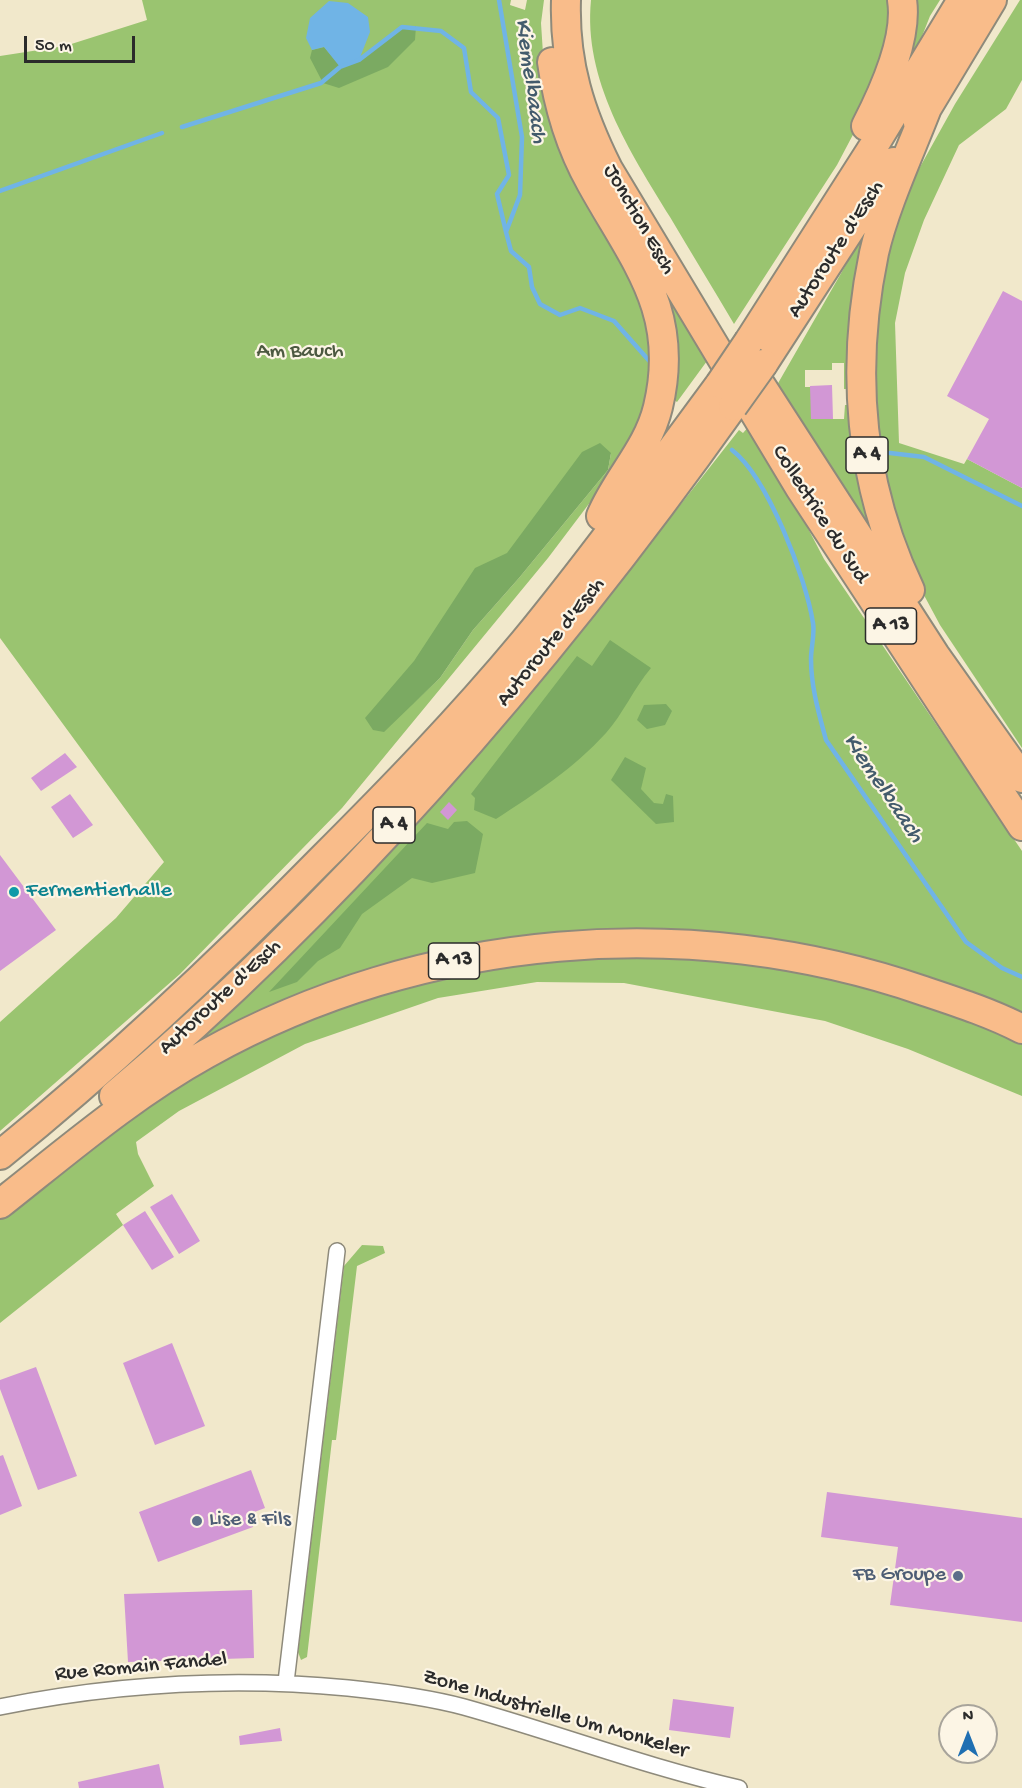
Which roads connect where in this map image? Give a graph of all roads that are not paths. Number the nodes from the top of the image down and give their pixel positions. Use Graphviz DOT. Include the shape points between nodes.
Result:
graph roads {
  1 [pos="554,0"];
  2 [pos="566,0"];
  3 [pos="582,0"];
  4 [pos="902,0"];
  5 [pos="962,0"];
  6 [pos="992,0"];
  7 [pos="927,108"];
  8 [pos="698,321"];
  9 [pos="750,344"];
  10 [pos="721,386"];
  11 [pos="601,516"];
  12 [pos="1022,773"];
  13 [pos="1022,778"];
  14 [pos="1022,826"];
  15 [pos="340,841"];
  16 [pos="1022,1029"];
  17 [pos="0,1155"];
  18 [pos="0,1192"];
  19 [pos="0,1204"];
  20 [pos="337,1251"];
  21 [pos="286,1682"];
  22 [pos="0,1707"];
  23 [pos="739,1788"];
  1 -- 11 [label="highway, A 4" via="550,53 566,130 590,182 648,283 660,318 664,347 658,409 647,440 610,494"];
  2 -- 8 [label="highway, Jonction Esch / A 13" via="566,43 584,115 608,169"];
  3 -- 13 [label="highway, A 4" via="590,81 622,160 810,464 935,655"];
  4 -- 9 [label="highway, A 4" via="898,44 882,96"];
  5 -- 9 [label="highway, Autoroute d'Esch / A 4"];
  6 -- 7 [label="highway, Autoroute d'Esch / A 4"];
  7 -- 9 [label="highway, Autoroute d'Esch / A 4"];
  7 -- 12 [label="highway, A 4" via="874,251 862,333 863,435 873,490 895,559 943,650"];
  8 -- 14 [label="highway, Collectrice du Sud / A 13" via="801,488"];
  9 -- 10 [label="highway, Autoroute d'Esch / A 4, bridge"];
  9 -- 10 [label="highway, A 4"];
  10 -- 11 [label="highway, A 4"];
  10 -- 15 [label="highway, Autoroute d'Esch / A 4" via="523,643 451,726"];
  10 -- 18 [label="highway, Autoroute d'Esch / A 4" via="576,616 399,820 281,943 210,1010"];
  11 -- 15 [label="highway, A 4"];
  15 -- 17 [label="highway, Autoroute d'Esch / A 4" via="122,1051"];
  16 -- 19 [label="highway, A 13" via="883,977 790,956 691,943 606,943 445,962 288,1013 203,1055 118,1111"];
  20 -- 21 [label="street"];
  21 -- 22 [label="street, Rue Romain Fandel" via="209,1682 121,1689"];
  21 -- 23 [label="street, Zone Industrielle Um Monkeler" via="393,1693 463,1707 693,1778"];
}
